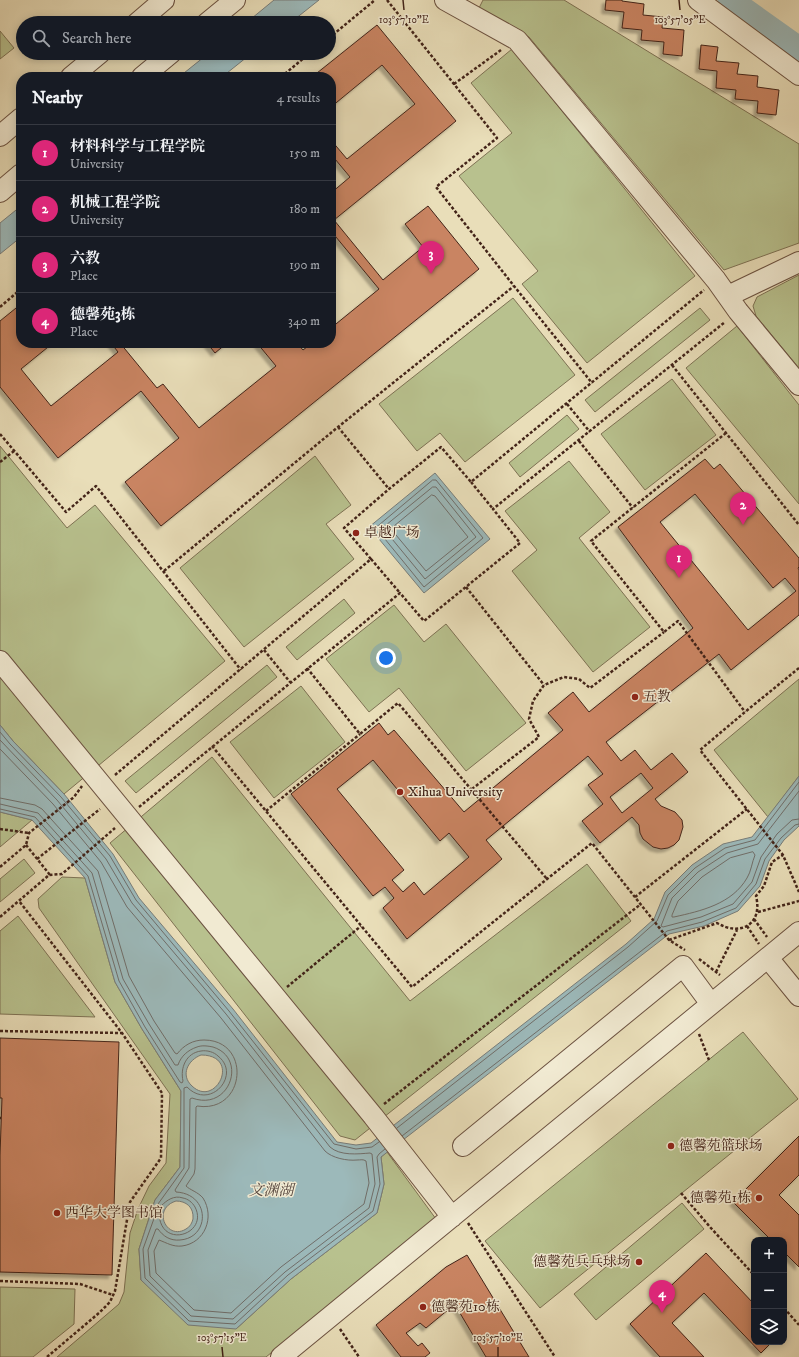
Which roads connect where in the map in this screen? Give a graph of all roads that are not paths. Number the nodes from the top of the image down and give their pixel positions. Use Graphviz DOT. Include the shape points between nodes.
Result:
graph roads {
  1 [pos="164,0"];
  2 [pos="235,0"];
  3 [pos="445,0"];
  4 [pos="698,0"];
  5 [pos="141,12"];
  6 [pos="216,16"];
  7 [pos="92,60"];
  8 [pos="163,60"];
  9 [pos="77,72"];
  10 [pos="148,72"];
  11 [pos="799,75"];
  12 [pos="16,122"];
  13 [pos="0,136"];
  14 [pos="16,178"];
  15 [pos="0,192"];
  16 [pos="799,262"];
  17 [pos="728,296"];
  18 [pos="799,385"];
  19 [pos="0,661"];
  20 [pos="799,932"];
  21 [pos="768,947"];
  22 [pos="799,976"];
  23 [pos="799,996"];
  24 [pos="711,1004"];
  25 [pos="463,1146"];
  26 [pos="459,1219"];
  27 [pos="281,1357"];
  1 -- 5 [label="street"];
  2 -- 6 [label="street"];
  3 -- 17 [label="street" via="516,40"];
  4 -- 11 [label="street"];
  7 -- 9 [label="street"];
  8 -- 10 [label="street"];
  12 -- 13 [label="street"];
  14 -- 15 [label="street"];
  16 -- 17 [label="street"];
  17 -- 18 [label="street"];
  19 -- 26 [label="street" via="376,1112 412,1164"];
  20 -- 21 [label="street"];
  21 -- 22 [label="street"];
  21 -- 23 [label="street"];
  21 -- 24 [label="street"];
  24 -- 25 [label="street" via="683,966"];
  24 -- 26 [label="street"];
  26 -- 27 [label="street"];
}
